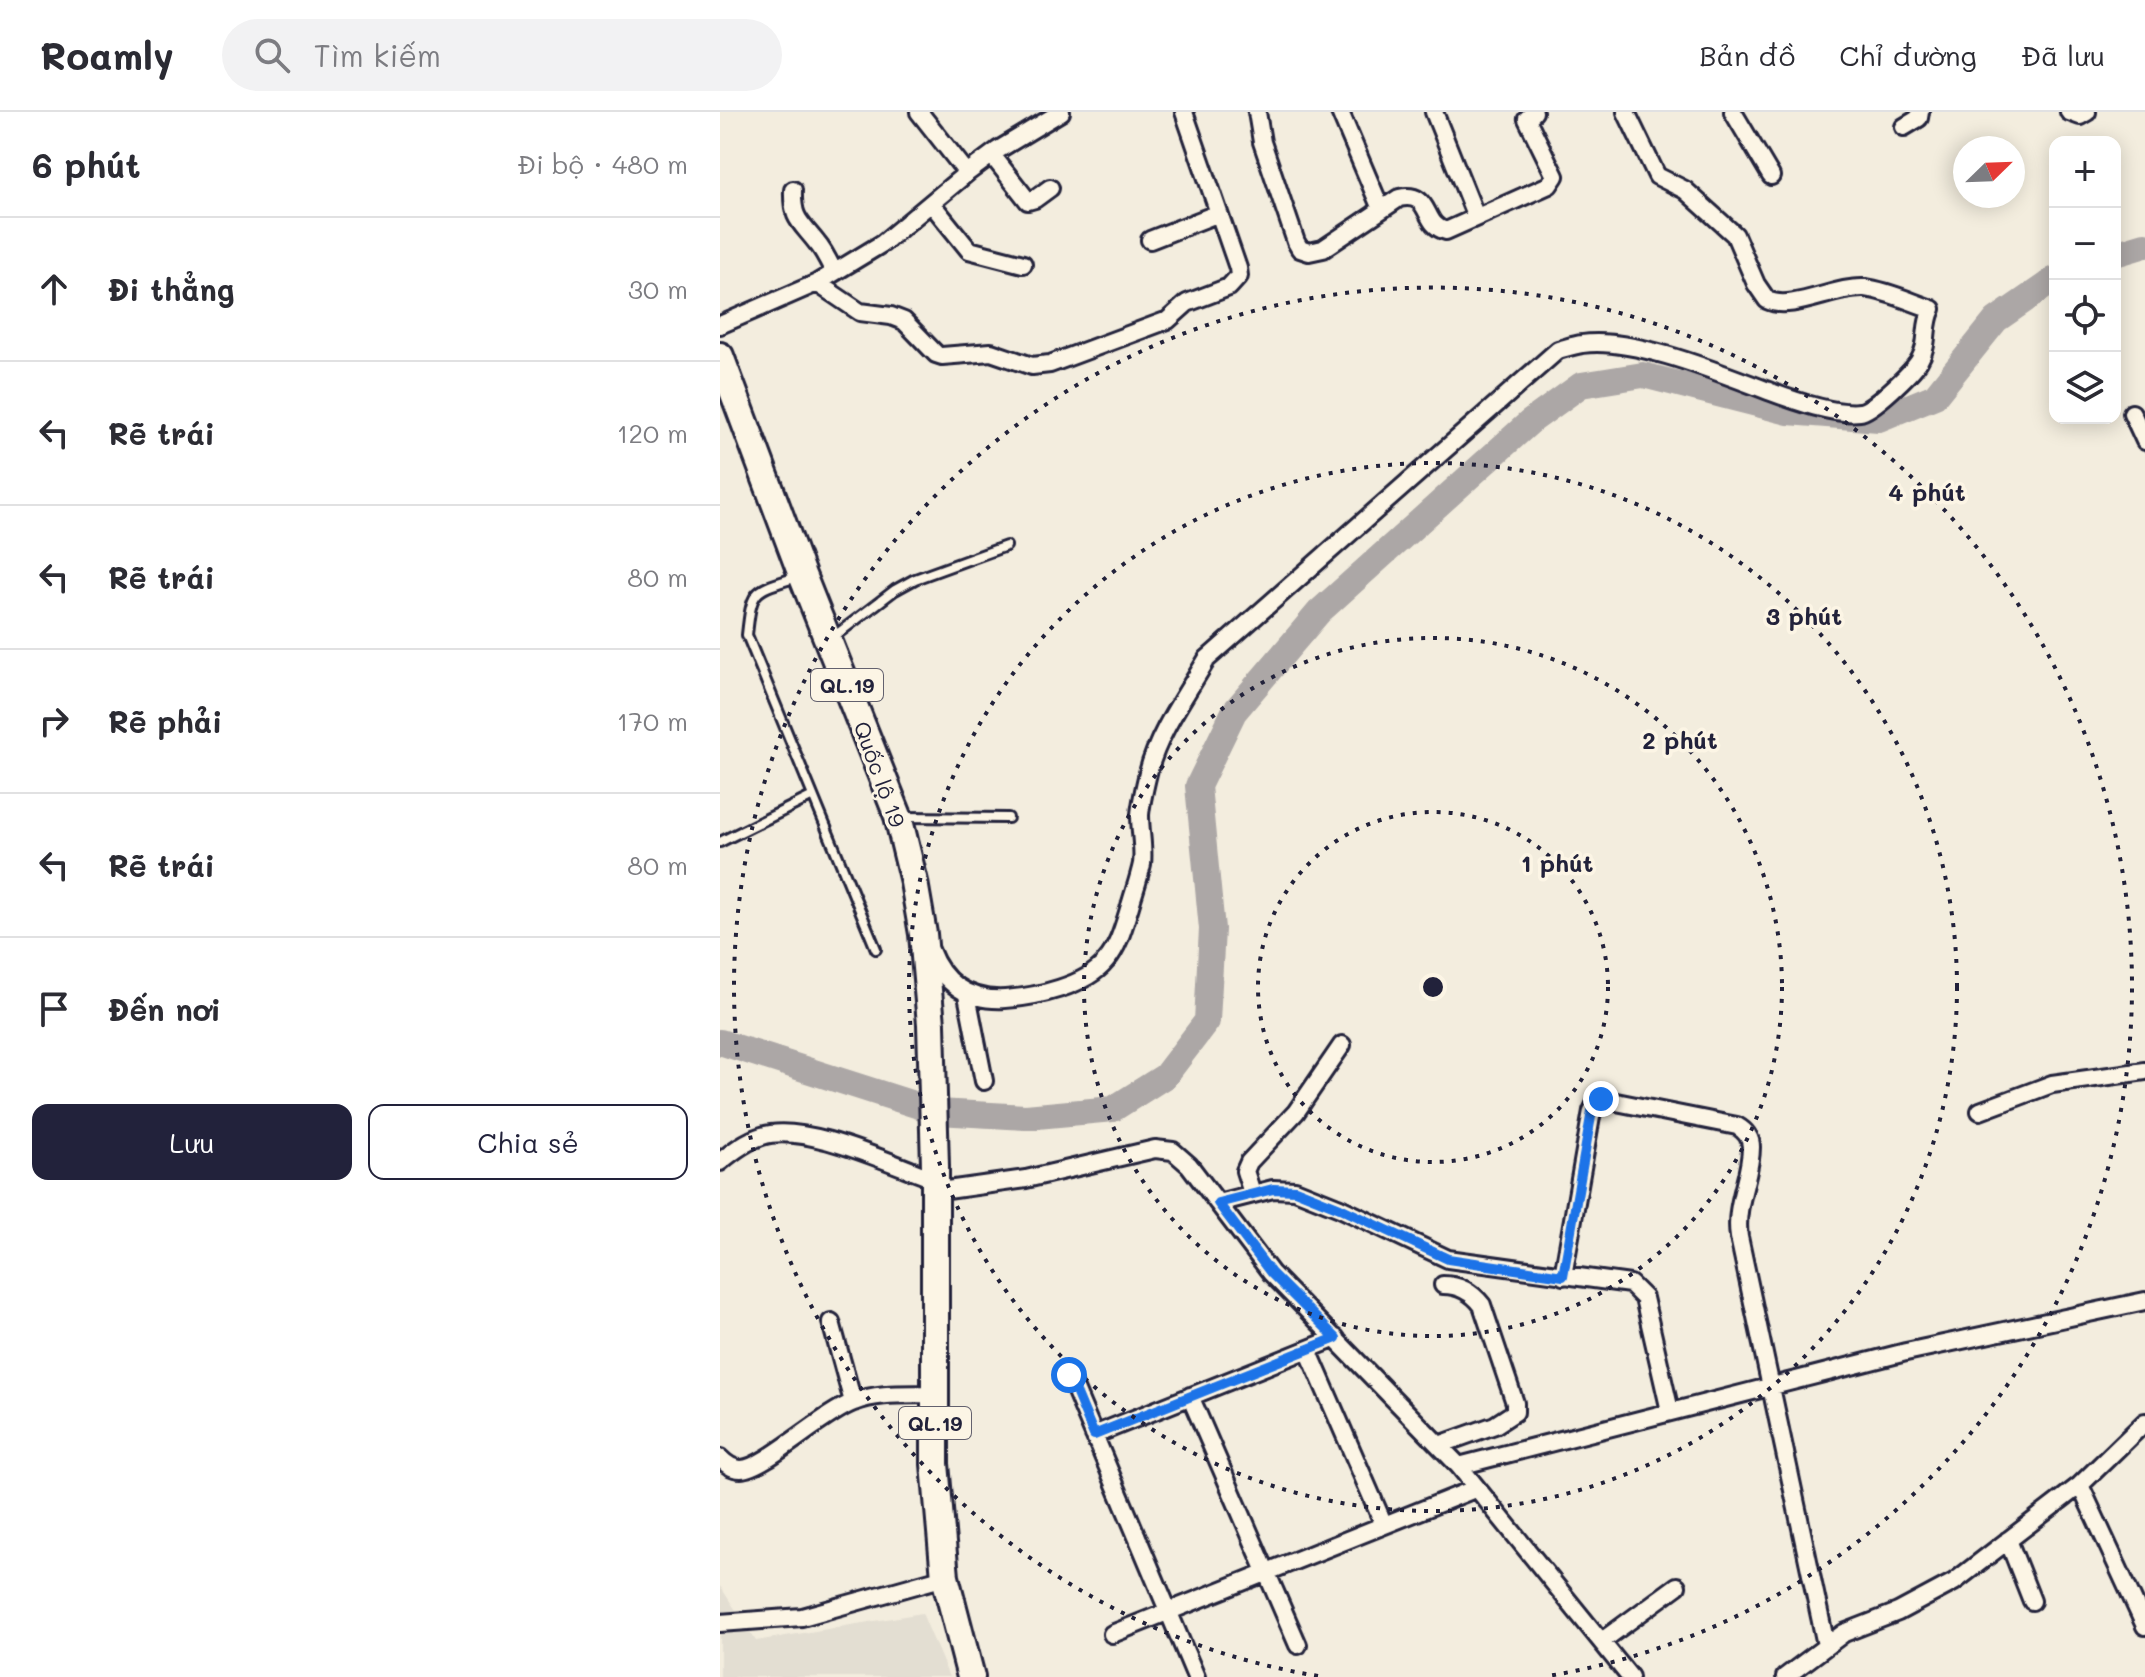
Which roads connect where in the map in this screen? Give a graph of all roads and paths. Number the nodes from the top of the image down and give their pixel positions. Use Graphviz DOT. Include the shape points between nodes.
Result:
graph roads {
  1 [pos="919,112"];
  2 [pos="1061,112"];
  3 [pos="1184,112"];
  4 [pos="1257,112"];
  5 [pos="1340,112"];
  6 [pos="1434,112"];
  7 [pos="1534,112"];
  8 [pos="1626,112"];
  9 [pos="1733,112"];
  10 [pos="1920,112"];
  11 [pos="2069,112"];
  12 [pos="2087,112"];
  13 [pos="1904,127"];
  14 [pos="992,155"];
  15 [pos="967,173"];
  16 [pos="1771,176"];
  17 [pos="1050,188"];
  18 [pos="793,190"];
  19 [pos="931,203"];
  20 [pos="1381,209"];
  21 [pos="1219,213"];
  22 [pos="1476,217"];
  23 [pos="1150,240"];
  24 [pos="1023,264"];
  25 [pos="834,272"];
  26 [pos="817,283"];
  27 [pos="720,325"];
  28 [pos="720,356"];
  29 [pos="2132,413"];
  30 [pos="2145,441"];
  31 [pos="1006,546"];
  32 [pos="802,575"];
  33 [pos="829,640"];
  34 [pos="813,796"];
  35 [pos="898,816"];
  36 [pos="1008,818"];
  37 [pos="720,842"];
  38 [pos="923,934"];
  39 [pos="876,949"];
  40 [pos="967,995"];
  41 [pos="1342,1045"];
  42 [pos="2145,1071"];
  43 [pos="984,1081"];
  44 [pos="1980,1111"];
  45 [pos="720,1162"];
  46 [pos="934,1179"];
  47 [pos="1252,1193"];
  48 [pos="1218,1203"];
  49 [pos="1563,1276"];
  50 [pos="1443,1285"];
  51 [pos="2145,1301"];
  52 [pos="831,1322"];
  53 [pos="1336,1338"];
  54 [pos="1308,1350"];
  55 [pos="1069,1375"];
  56 [pos="1771,1385"];
  57 [pos="935,1394"];
  58 [pos="1190,1396"];
  59 [pos="853,1402"];
  60 [pos="1670,1411"];
  61 [pos="2145,1422"];
  62 [pos="1094,1435"];
  63 [pos="1439,1445"];
  64 [pos="720,1458"];
  65 [pos="1459,1466"];
  66 [pos="2080,1485"];
  67 [pos="1477,1488"];
  68 [pos="1384,1525"];
  69 [pos="2008,1540"];
  70 [pos="1266,1572"];
  71 [pos="945,1577"];
  72 [pos="1677,1586"];
  73 [pos="2032,1601"];
  74 [pos="1168,1612"];
  75 [pos="720,1623"];
  76 [pos="2145,1626"];
  77 [pos="1112,1634"];
  78 [pos="1602,1641"];
  79 [pos="1298,1645"];
  80 [pos="1826,1645"];
  81 [pos="971,1677"];
  82 [pos="1196,1677"];
  83 [pos="1630,1677"];
  84 [pos="1785,1677"];
  1 -- 15 [label="street"];
  2 -- 14 [label="street"];
  3 -- 21 [label="street"];
  4 -- 20 [label="street" via="1262,142 1300,249 1323,249"];
  5 -- 20 [label="street"];
  6 -- 22 [label="street"];
  7 -- 22 [label="street" via="1527,119 1555,176 1549,185"];
  8 -- 40 [label="street" via="1657,176 1685,190 1735,235 1767,300 1784,303 1867,288 1932,309 1919,362 1862,412 1796,401 1697,364 1621,345 1583,343 1558,350 1207,659 1149,770 1140,813 1142,863 1121,936 1107,961 1087,976 1041,994 1000,1000"];
  9 -- 16 [label="street"];
  10 -- 13 [label="street"];
  11 -- 12 [label="street"];
  14 -- 15 [label="street"];
  14 -- 17 [label="street" via="1028,201"];
  15 -- 19 [label="street"];
  18 -- 25 [label="street" via="797,221 819,244"];
  19 -- 24 [label="street" via="969,250"];
  19 -- 25 [label="street" via="883,243"];
  20 -- 22 [label="street" via="1399,198 1414,197 1435,227 1446,231"];
  21 -- 23 [label="street"];
  21 -- 26 [label="street" via="1238,268 1236,282 1187,303 1168,320 1039,367 991,352 936,354 904,321 860,312"];
  25 -- 26 [label="street"];
  26 -- 27 [label="street"];
  28 -- 32 [label="highway, Quốc lộ 19 / QL.19"];
  29 -- 30 [label="street"];
  31 -- 33 [label="lane" via="915,579"];
  32 -- 33 [label="highway, Quốc lộ 19 / QL.19"];
  32 -- 34 [label="lane" via="754,595 747,635"];
  33 -- 35 [label="highway, Quốc lộ 19 / QL.19"];
  34 -- 37 [label="lane"];
  34 -- 39 [label="lane"];
  35 -- 36 [label="lane"];
  35 -- 38 [label="highway, Quốc lộ 19 / QL.19"];
  38 -- 40 [label="street" via="934,962"];
  38 -- 46 [label="highway, Quốc lộ 19 / QL.19"];
  40 -- 43 [label="street"];
  41 -- 47 [label="street" via="1296,1112 1249,1162 1245,1171"];
  42 -- 44 [label="street" via="2052,1084"];
  45 -- 46 [label="street" via="763,1135 801,1135 836,1142"];
  46 -- 48 [label="street" via="1026,1179 1165,1149 1189,1165"];
  46 -- 57 [label="highway, QL.19"];
  47 -- 48 [label="street"];
  47 -- 49 [label="street" via="1295,1190 1448,1259"];
  48 -- 53 [label="street" via="1264,1265"];
  49 -- 56 [label="street" via="1597,1101 1737,1126 1751,1147 1737,1224"];
  49 -- 60 [label="street" via="1630,1284 1641,1293"];
  50 -- 63 [label="street" via="1466,1290 1482,1305 1515,1412"];
  51 -- 56 [label="street"];
  52 -- 59 [label="street"];
  53 -- 54 [label="street"];
  53 -- 63 [label="street"];
  54 -- 58 [label="street"];
  54 -- 68 [label="street"];
  55 -- 62 [label="street"];
  56 -- 60 [label="street"];
  56 -- 80 [label="street"];
  57 -- 59 [label="street" via="872,1396"];
  57 -- 71 [label="highway, QL.19"];
  58 -- 62 [label="street"];
  58 -- 70 [label="street"];
  59 -- 64 [label="street" via="751,1467 733,1468"];
  60 -- 65 [label="street"];
  61 -- 66 [label="street"];
  62 -- 74 [label="street"];
  63 -- 65 [label="street"];
  65 -- 67 [label="street"];
  66 -- 69 [label="street"];
  66 -- 76 [label="street"];
  67 -- 68 [label="street"];
  67 -- 78 [label="street"];
  68 -- 70 [label="street"];
  69 -- 73 [label="street"];
  69 -- 80 [label="street" via="1954,1582"];
  70 -- 74 [label="street"];
  70 -- 79 [label="street"];
  71 -- 75 [label="street" via="802,1617"];
  71 -- 81 [label="highway, QL.19"];
  72 -- 78 [label="street"];
  74 -- 77 [label="street"];
  74 -- 82 [label="street"];
  78 -- 83 [label="street"];
  80 -- 84 [label="street"];
}
